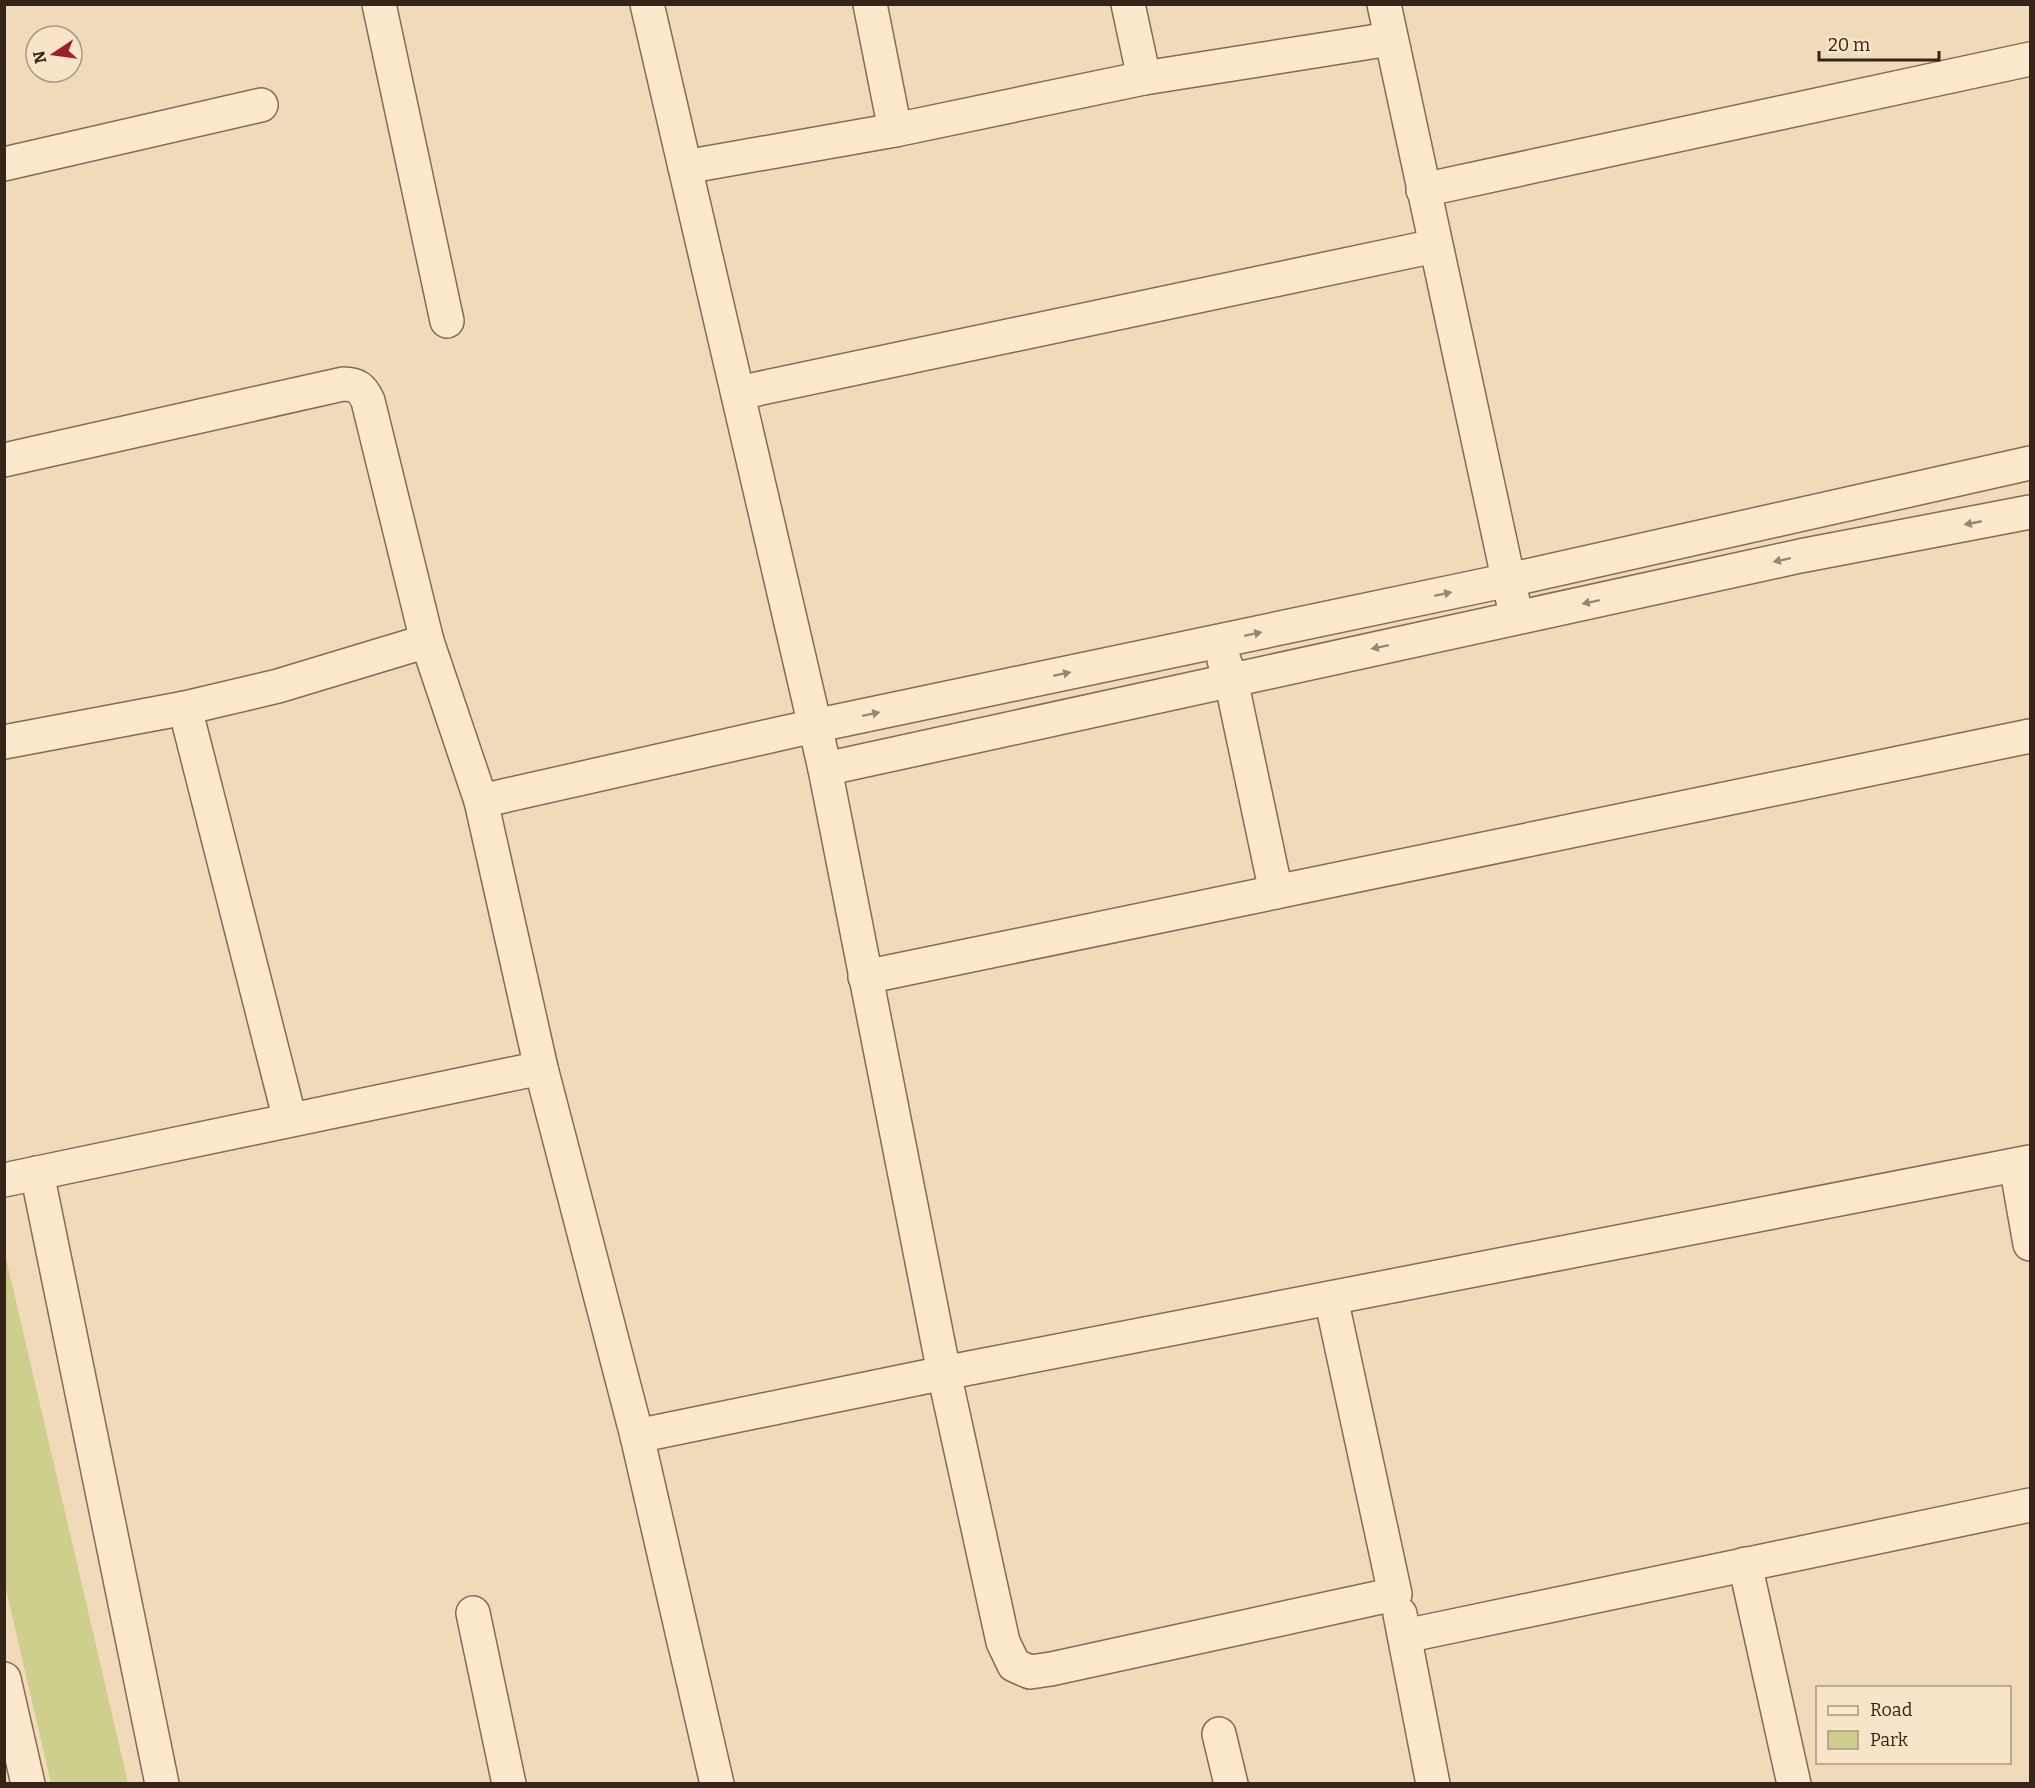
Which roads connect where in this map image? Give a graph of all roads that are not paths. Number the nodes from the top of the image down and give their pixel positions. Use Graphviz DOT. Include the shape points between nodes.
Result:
graph roads {
  1 [pos="379,4"];
  2 [pos="647,4"];
  3 [pos="870,4"];
  4 [pos="1128,4"];
  5 [pos="1384,4"];
  6 [pos="1390,39"];
  7 [pos="2031,59"];
  8 [pos="1144,78"];
  9 [pos="261,105"];
  10 [pos="895,130"];
  11 [pos="4,164"];
  12 [pos="685,167"];
  13 [pos="1423,190"];
  14 [pos="1435,246"];
  15 [pos="447,321"];
  16 [pos="738,393"];
  17 [pos="4,460"];
  18 [pos="2031,463"];
  19 [pos="2031,512"];
  20 [pos="1509,580"];
  21 [pos="1516,618"];
  22 [pos="427,641"];
  23 [pos="1217,641"];
  24 [pos="1231,680"];
  25 [pos="185,708"];
  26 [pos="814,726"];
  27 [pos="2031,736"];
  28 [pos="4,742"];
  29 [pos="825,769"];
  30 [pos="481,801"];
  31 [pos="1276,892"];
  32 [pos="865,977"];
  33 [pos="541,1068"];
  34 [pos="290,1120"];
  35 [pos="2023,1163"];
  36 [pos="37,1173"];
  37 [pos="4,1180"];
  38 [pos="2031,1244"];
  39 [pos="1331,1298"];
  40 [pos="944,1373"];
  41 [pos="637,1436"];
  42 [pos="2031,1505"];
  43 [pos="1745,1564"];
  44 [pos="1395,1594"];
  45 [pos="473,1613"];
  46 [pos="1405,1636"];
  47 [pos="4,1678"];
  48 [pos="1219,1734"];
  49 [pos="28,1784"];
  50 [pos="162,1784"];
  51 [pos="509,1784"];
  52 [pos="717,1784"];
  53 [pos="1231,1784"];
  54 [pos="1433,1784"];
  55 [pos="1794,1784"];
  1 -- 15 [label="street"];
  2 -- 12 [label="street"];
  3 -- 10 [label="street"];
  4 -- 8 [label="street"];
  5 -- 6 [label="street"];
  6 -- 8 [label="street"];
  6 -- 13 [label="street"];
  7 -- 13 [label="street"];
  8 -- 10 [label="street"];
  9 -- 11 [label="street"];
  10 -- 12 [label="street"];
  12 -- 16 [label="street"];
  13 -- 14 [label="street"];
  14 -- 16 [label="street"];
  14 -- 20 [label="street"];
  16 -- 26 [label="street"];
  17 -- 22 [label="street" via="353,384 363,390 368,401"];
  18 -- 20 [label="street"];
  19 -- 21 [label="street, one-way" via="1800,556"];
  20 -- 21 [label="street"];
  23 -- 20 [label="street, one-way"];
  21 -- 24 [label="street, one-way"];
  22 -- 25 [label="street" via="278,686"];
  22 -- 30 [label="street"];
  23 -- 24 [label="street"];
  26 -- 23 [label="street, one-way"];
  24 -- 29 [label="street"];
  24 -- 31 [label="street"];
  25 -- 28 [label="street"];
  25 -- 34 [label="street"];
  26 -- 29 [label="street"];
  26 -- 30 [label="street"];
  27 -- 31 [label="street"];
  29 -- 32 [label="street"];
  30 -- 33 [label="street"];
  31 -- 32 [label="street"];
  32 -- 40 [label="street"];
  33 -- 34 [label="street"];
  33 -- 41 [label="street"];
  34 -- 36 [label="street"];
  35 -- 38 [label="street"];
  35 -- 39 [label="street"];
  36 -- 37 [label="street"];
  36 -- 50 [label="street"];
  39 -- 40 [label="street"];
  39 -- 44 [label="street"];
  40 -- 41 [label="street"];
  40 -- 44 [label="street" via="1003,1642 1014,1665 1030,1672 1051,1670"];
  41 -- 52 [label="street"];
  42 -- 43 [label="street"];
  43 -- 46 [label="street"];
  43 -- 55 [label="street"];
  44 -- 46 [label="street"];
  45 -- 51 [label="street"];
  46 -- 54 [label="street"];
  47 -- 49 [label="street"];
  48 -- 53 [label="street"];
}
